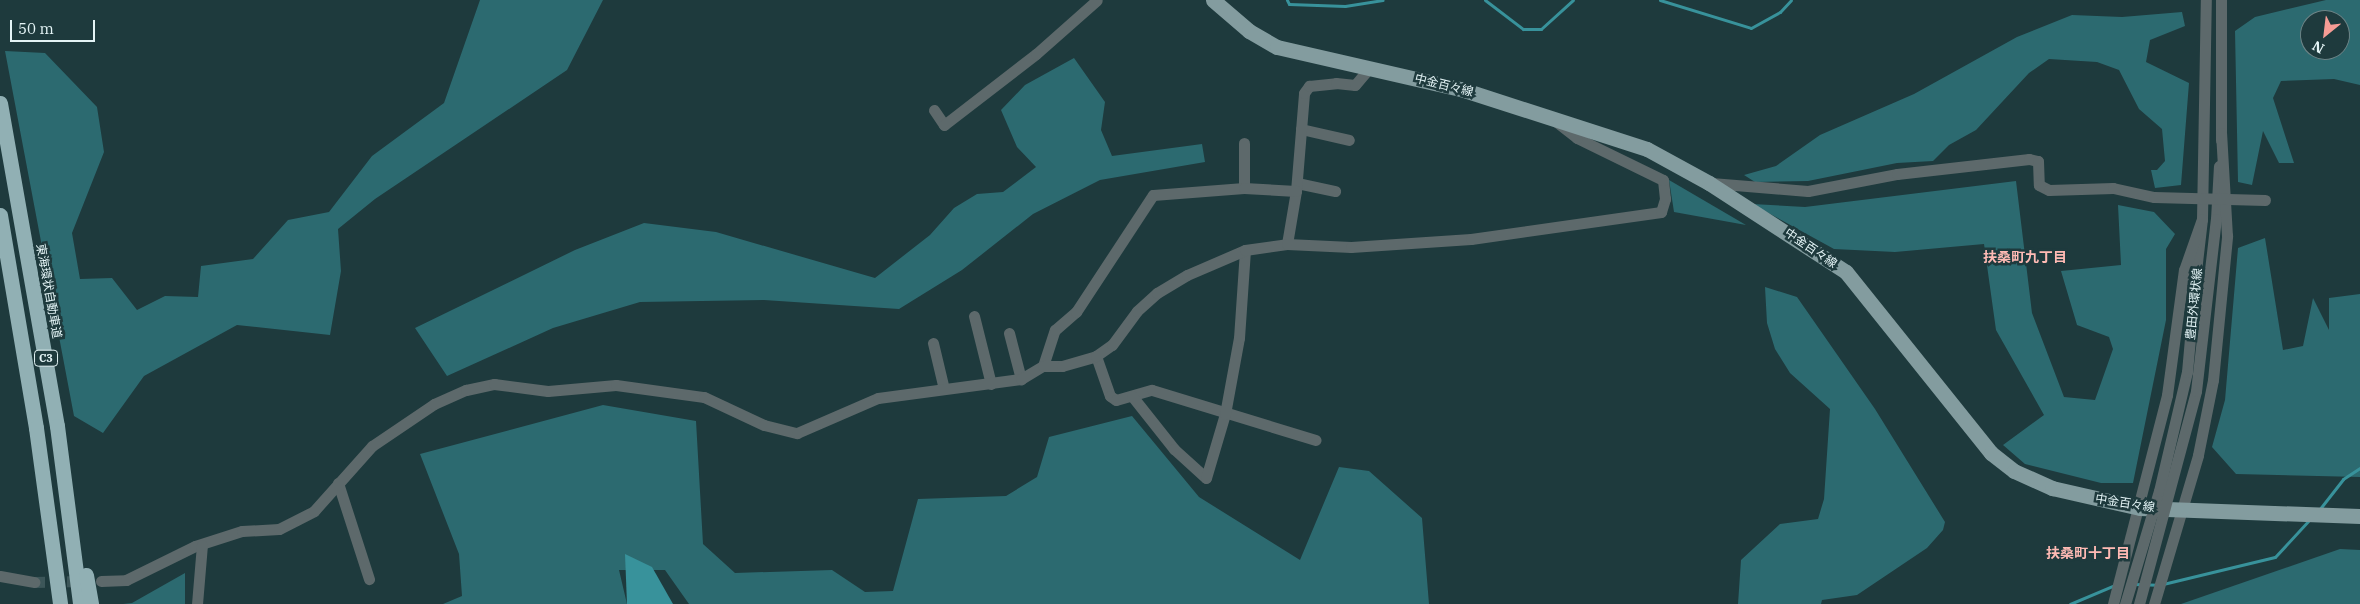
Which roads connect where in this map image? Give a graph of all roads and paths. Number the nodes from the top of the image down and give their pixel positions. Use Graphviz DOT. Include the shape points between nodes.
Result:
graph roads {
  1 [pos="1096,0"];
  2 [pos="1213,0"];
  3 [pos="2206,0"];
  4 [pos="2221,0"];
  5 [pos="1370,67"];
  6 [pos="1,108"];
  7 [pos="934,110"];
  8 [pos="1550,117"];
  9 [pos="1300,130"];
  10 [pos="2221,133"];
  11 [pos="1349,140"];
  12 [pos="1244,143"];
  13 [pos="1709,182"];
  14 [pos="1296,187"];
  15 [pos="1244,188"];
  16 [pos="1335,191"];
  17 [pos="2265,200"];
  18 [pos="0,215"];
  19 [pos="2202,219"];
  20 [pos="1287,244"];
  21 [pos="1245,250"];
  22 [pos="974,316"];
  23 [pos="1010,333"];
  24 [pos="933,343"];
  25 [pos="1096,356"];
  26 [pos="1043,366"];
  27 [pos="1021,379"];
  28 [pos="992,384"];
  29 [pos="944,389"];
  30 [pos="1132,396"];
  31 [pos="1225,414"];
  32 [pos="57,426"];
  33 [pos="36,428"];
  34 [pos="1316,440"];
  35 [pos="338,484"];
  36 [pos="2140,508"];
  37 [pos="2183,510"];
  38 [pos="2360,516"];
  39 [pos="202,544"];
  40 [pos="0,576"];
  41 [pos="369,579"];
  42 [pos="101,581"];
  43 [pos="34,582"];
  44 [pos="53,604"];
  45 [pos="60,604"];
  46 [pos="80,604"];
  47 [pos="91,604"];
  48 [pos="197,604"];
  49 [pos="2113,604"];
  50 [pos="2125,604"];
  51 [pos="2139,604"];
  52 [pos="2154,604"];
  1 -- 7 [label="street" via="1036,54 944,125"];
  2 -- 5 [label="main road, 中金百々線" via="1249,31 1277,47"];
  3 -- 19 [label="street, 豊田外環状線"];
  4 -- 10 [label="street, 豊田外環状線"];
  5 -- 8 [label="main road, 中金百々線" via="1461,89"];
  5 -- 9 [label="street" via="1354,85 1309,86 1304,93"];
  6 -- 32 [label="highway, 東海環状自動車道 / C3"];
  8 -- 13 [label="main road, 中金百々線" via="1647,149"];
  8 -- 20 [label="street" via="1577,138 1663,180 1665,199 1661,212 1471,240 1352,247"];
  9 -- 11 [label="street"];
  9 -- 14 [label="street"];
  10 -- 37 [label="street" via="2227,185 2222,296 2213,380"];
  10 -- 51 [label="street, 豊田外環状線, bridge" via="2216,219 2194,400"];
  12 -- 15 [label="street"];
  13 -- 17 [label="street, bridge" via="1808,191 1897,174 2029,159 2038,161 2039,185 2049,190 2113,188 2154,196"];
  13 -- 36 [label="main road, 中金百々線" via="1846,272 1991,453 2014,471 2052,488"];
  14 -- 15 [label="street"];
  14 -- 16 [label="street"];
  14 -- 20 [label="street"];
  15 -- 26 [label="street" via="1153,195 1076,312 1055,330"];
  18 -- 33 [label="highway, C3"];
  19 -- 36 [label="street" via="2184,270 2167,395"];
  19 -- 50 [label="street, 豊田外環状線, bridge" via="2187,372 2159,491"];
  20 -- 21 [label="street"];
  21 -- 25 [label="street" via="1203,267 1157,293 1137,311 1112,345"];
  21 -- 31 [label="street" via="1243,314"];
  22 -- 28 [label="street"];
  23 -- 27 [label="street"];
  24 -- 29 [label="street"];
  25 -- 26 [label="street" via="1062,366"];
  25 -- 30 [label="street" via="1110,396 1116,400"];
  26 -- 27 [label="street"];
  27 -- 28 [label="street"];
  28 -- 29 [label="street"];
  29 -- 35 [label="street" via="878,398 797,433 764,426 704,397 616,385 548,391 494,384 466,390 400,426 372,446"];
  30 -- 31 [label="street" via="1149,390"];
  30 -- 31 [label="street" via="1174,449 1206,478"];
  31 -- 34 [label="street"];
  32 -- 46 [label="highway, 東海環状自動車道 / C3"];
  32 -- 47 [label="highway"];
  33 -- 44 [label="highway"];
  33 -- 45 [label="highway, C3"];
  35 -- 39 [label="street" via="323,504 279,529 242,531"];
  35 -- 41 [label="street"];
  36 -- 37 [label="main road, 中金百々線"];
  36 -- 49 [label="street"];
  37 -- 38 [label="main road, 中金百々線"];
  37 -- 52 [label="street"];
  39 -- 42 [label="street" via="126,580"];
  39 -- 48 [label="street"];
  40 -- 43 [label="street"];
}
